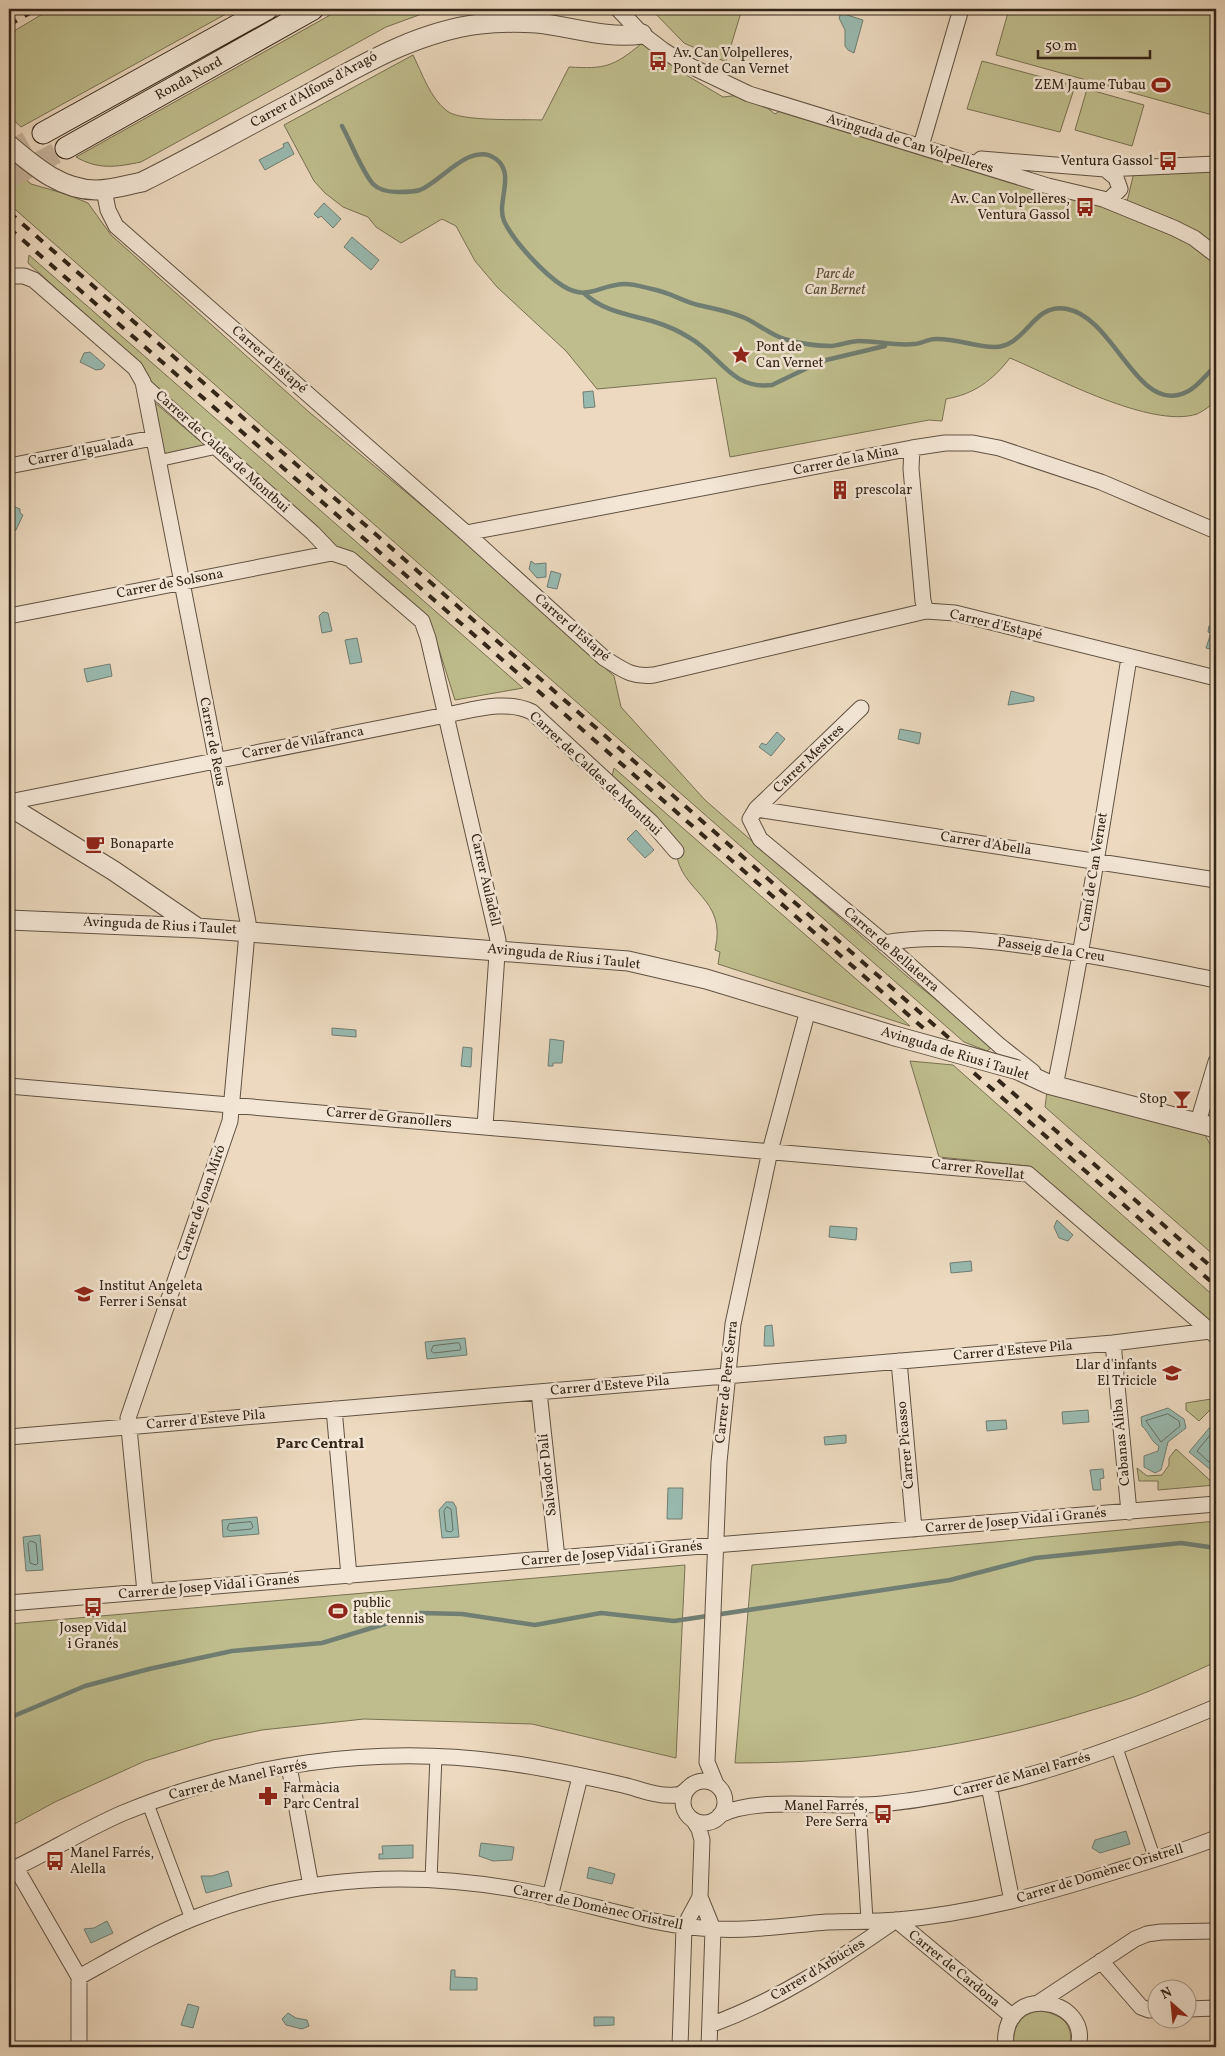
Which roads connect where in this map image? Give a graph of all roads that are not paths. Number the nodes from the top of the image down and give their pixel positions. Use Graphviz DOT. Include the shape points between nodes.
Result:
graph roads {
  1 [pos="268,9"];
  2 [pos="313,9"];
  3 [pos="618,9"];
  4 [pos="961,9"];
  5 [pos="642,34"];
  6 [pos="43,133"];
  7 [pos="9,145"];
  8 [pos="921,146"];
  9 [pos="66,148"];
  10 [pos="960,158"];
  11 [pos="1054,164"];
  12 [pos="1216,164"];
  13 [pos="1110,174"];
  14 [pos="1048,186"];
  15 [pos="104,190"];
  16 [pos="1108,201"];
  17 [pos="1216,255"];
  18 [pos="9,276"];
  19 [pos="143,382"];
  20 [pos="153,438"];
  21 [pos="217,448"];
  22 [pos="912,448"];
  23 [pos="158,461"];
  24 [pos="9,466"];
  25 [pos="1216,531"];
  26 [pos="466,533"];
  27 [pos="332,553"];
  28 [pos="181,581"];
  29 [pos="926,611"];
  30 [pos="9,616"];
  31 [pos="428,638"];
  32 [pos="1129,658"];
  33 [pos="1216,678"];
  34 [pos="509,706"];
  35 [pos="861,708"];
  36 [pos="446,715"];
  37 [pos="216,760"];
  38 [pos="9,804"];
  39 [pos="753,814"];
  40 [pos="676,851"];
  41 [pos="1095,861"];
  42 [pos="1216,880"];
  43 [pos="9,920"];
  44 [pos="197,928"];
  45 [pos="247,932"];
  46 [pos="884,943"];
  47 [pos="499,949"];
  48 [pos="1082,953"];
  49 [pos="1216,980"];
  50 [pos="808,1010"];
  51 [pos="1216,1062"];
  52 [pos="1052,1085"];
  53 [pos="9,1086"];
  54 [pos="233,1105"];
  55 [pos="1198,1122"];
  56 [pos="485,1126"];
  57 [pos="1216,1128"];
  58 [pos="770,1151"];
  59 [pos="1213,1334"];
  60 [pos="1113,1343"];
  61 [pos="899,1361"];
  62 [pos="726,1376"];
  63 [pos="539,1392"];
  64 [pos="334,1409"];
  65 [pos="128,1427"];
  66 [pos="9,1437"];
  67 [pos="1216,1504"];
  68 [pos="1129,1512"];
  69 [pos="914,1529"];
  70 [pos="718,1545"];
  71 [pos="557,1558"];
  72 [pos="349,1576"];
  73 [pos="144,1592"];
  74 [pos="9,1603"];
  75 [pos="1216,1707"];
  76 [pos="1117,1748"];
  77 [pos="436,1756"];
  78 [pos="707,1762"];
  79 [pos="289,1766"];
  80 [pos="580,1777"];
  81 [pos="989,1786"];
  82 [pos="690,1787"];
  83 [pos="719,1787"];
  84 [pos="660,1795"];
  85 [pos="148,1804"];
  86 [pos="860,1805"];
  87 [pos="760,1806"];
  88 [pos="718,1818"];
  89 [pos="691,1819"];
  90 [pos="1216,1838"];
  91 [pos="702,1840"];
  92 [pos="1155,1859"];
  93 [pos="12,1869"];
  94 [pos="432,1880"];
  95 [pos="311,1886"];
  96 [pos="700,1896"];
  97 [pos="550,1897"];
  98 [pos="1012,1901"];
  99 [pos="192,1919"];
  100 [pos="867,1920"];
  101 [pos="896,1920"];
  102 [pos="684,1927"];
  103 [pos="713,1929"];
  104 [pos="1216,1931"];
  105 [pos="1101,1961"];
  106 [pos="79,1977"];
  107 [pos="1038,2003"];
  108 [pos="1216,2008"];
  109 [pos="1198,2009"];
  110 [pos="1148,2010"];
  111 [pos="1013,2017"];
  112 [pos="710,2024"];
  113 [pos="79,2047"];
  114 [pos="680,2047"];
  115 [pos="710,2047"];
  116 [pos="1006,2047"];
  117 [pos="1078,2047"];
  1 -- 6 [label="main road, Ronda Nord"];
  2 -- 9 [label="main road, Ronda Nord"];
  3 -- 5 [label="street, Avinguda de Can Volpelleres"];
  4 -- 8 [label="street"];
  5 -- 8 [label="street, Avinguda de Can Volpelleres" via="680,61 758,98"];
  5 -- 15 [label="street, Carrer d'Alfons d'Aragó" via="604,35 511,22 431,34 384,52 142,182"];
  7 -- 15 [label="street, Carrer d'Alfons d'Aragó" via="43,174 67,185"];
  8 -- 10 [label="street, Avinguda de Can Volpelleres"];
  10 -- 11 [label="street"];
  10 -- 14 [label="street, Avinguda de Can Volpelleres"];
  11 -- 13 [label="street"];
  11 -- 14 [label="street" via="1045,174"];
  12 -- 13 [label="street" via="1144,167"];
  13 -- 16 [label="street" via="1120,189"];
  14 -- 16 [label="street, Avinguda de Can Volpelleres"];
  15 -- 26 [label="street, Carrer d'Estapé" via="108,210 116,226"];
  16 -- 17 [label="street, Avinguda de Can Volpelleres" via="1194,238"];
  18 -- 19 [label="street, Carrer de Caldes de Montbui" via="34,280 135,368"];
  19 -- 20 [label="street, Carrer de Reus"];
  19 -- 21 [label="street, Carrer de Caldes de Montbui"];
  20 -- 23 [label="street, Carrer de Reus"];
  20 -- 24 [label="street, Carrer d'Igualada"];
  21 -- 23 [label="street"];
  21 -- 27 [label="street, Carrer de Caldes de Montbui"];
  22 -- 25 [label="street, Carrer de la Mina" via="974,443 999,448 1101,482"];
  22 -- 26 [label="street, Carrer de la Mina"];
  22 -- 29 [label="street" via="911,469"];
  23 -- 28 [label="street, Carrer de Reus"];
  26 -- 29 [label="street, Carrer d'Estapé" via="604,658 639,677"];
  27 -- 28 [label="street, Carrer de Solsona"];
  27 -- 31 [label="street, Carrer de Caldes de Montbui" via="350,558 422,621"];
  28 -- 30 [label="street, Carrer de Solsona"];
  28 -- 37 [label="street, Carrer de Reus"];
  29 -- 32 [label="street, Carrer d'Estapé" via="955,613"];
  31 -- 36 [label="street, Carrer Auladell"];
  32 -- 33 [label="street, Carrer d'Estapé"];
  32 -- 41 [label="street, Camí de Can Vernet"];
  34 -- 36 [label="street, Carrer de Vilafranca"];
  34 -- 40 [label="street, Carrer de Caldes de Montbui" via="520,706 532,712 651,822"];
  35 -- 39 [label="street, Carrer Mestres"];
  36 -- 37 [label="street, Carrer de Vilafranca"];
  36 -- 47 [label="street, Carrer Auladell"];
  37 -- 38 [label="street, Carrer de Vilafranca"];
  37 -- 45 [label="street, Carrer de Reus" via="248,922"];
  38 -- 44 [label="street"];
  39 -- 41 [label="street, Carrer d'Abella"];
  39 -- 46 [label="street, Carrer de Bellaterra" via="760,840"];
  41 -- 42 [label="street, Carrer d'Abella"];
  41 -- 48 [label="street, Camí de Can Vernet"];
  43 -- 44 [label="street, Avinguda de Rius i Taulet"];
  44 -- 45 [label="street, Avinguda de Rius i Taulet"];
  45 -- 47 [label="street, Avinguda de Rius i Taulet"];
  45 -- 54 [label="street, Carrer de Reus"];
  46 -- 48 [label="street, Passeig de la Creu" via="945,936"];
  46 -- 52 [label="street, Carrer de Bellaterra" via="1000,1046"];
  47 -- 50 [label="street, Avinguda de Rius i Taulet" via="628,961 706,979"];
  47 -- 56 [label="street, Carrer Auladell"];
  48 -- 49 [label="street, Passeig de la Creu"];
  48 -- 52 [label="street, Camí de Can Vernet"];
  50 -- 52 [label="street, Avinguda de Rius i Taulet, bridge" via="1018,1070"];
  50 -- 58 [label="street, Carrer de Pere Serra"];
  51 -- 55 [label="street"];
  52 -- 55 [label="street, Avinguda de Rius i Taulet"];
  53 -- 54 [label="street, Carrer de Granollers"];
  54 -- 56 [label="street, Carrer de Granollers"];
  54 -- 65 [label="street, Carrer de Joan Miró" via="132,1404"];
  55 -- 57 [label="street, Avinguda de Rius i Taulet"];
  56 -- 58 [label="street, Carrer de Granollers"];
  58 -- 59 [label="street, Carrer Rovellat" via="1028,1174"];
  58 -- 62 [label="street, Carrer de Pere Serra" via="733,1324"];
  59 -- 60 [label="street, Carrer d'Esteve Pila"];
  60 -- 61 [label="street, Carrer d'Esteve Pila"];
  60 -- 68 [label="street, Cabanas Aliba"];
  61 -- 62 [label="street, Carrer d'Esteve Pila"];
  61 -- 69 [label="street, Carrer Picasso"];
  62 -- 63 [label="street, Carrer d'Esteve Pila"];
  62 -- 70 [label="street, Carrer de Pere Serra" via="719,1462"];
  63 -- 64 [label="street, Carrer d'Esteve Pila"];
  63 -- 71 [label="street, Salvador Dalí"];
  64 -- 65 [label="street, Carrer d'Esteve Pila"];
  64 -- 72 [label="street"];
  65 -- 66 [label="street, Carrer d'Esteve Pila"];
  65 -- 73 [label="street, Carrer de Joan Miró"];
  67 -- 68 [label="street, Carrer de Josep Vidal i Granés"];
  68 -- 69 [label="street, Carrer de Josep Vidal i Granés"];
  69 -- 70 [label="street, Carrer de Josep Vidal i Granés"];
  70 -- 71 [label="street, Carrer de Josep Vidal i Granés"];
  70 -- 78 [label="street, Carrer de Pere Serra"];
  71 -- 72 [label="street, Carrer de Josep Vidal i Granés"];
  72 -- 73 [label="street, Carrer de Josep Vidal i Granés"];
  73 -- 74 [label="street, Carrer de Josep Vidal i Granés"];
  75 -- 76 [label="street, Carrer de Manel Farrés"];
  76 -- 81 [label="street, Carrer de Manel Farrés"];
  76 -- 92 [label="street"];
  77 -- 79 [label="street, Carrer de Manel Farrés" via="353,1756"];
  77 -- 80 [label="street, Carrer de Manel Farrés" via="501,1762"];
  77 -- 94 [label="street"];
  78 -- 82 [label="street"];
  78 -- 83 [label="street, Carrer de Pere Serra"];
  79 -- 85 [label="street, Carrer de Manel Farrés" via="185,1790"];
  79 -- 95 [label="street"];
  80 -- 84 [label="street, Carrer de Manel Farrés"];
  80 -- 97 [label="street"];
  81 -- 86 [label="street, Carrer de Manel Farrés" via="881,1805"];
  81 -- 98 [label="street"];
  82 -- 83 [label="street" via="703,1781"];
  82 -- 84 [label="street, Carrer de Manel Farrés" via="676,1795"];
  82 -- 89 [label="street" via="683,1805"];
  83 -- 87 [label="street, Carrer de Manel Farrés" via="742,1801"];
  83 -- 88 [label="street" via="725,1802"];
  84 -- 89 [label="street, Carrer de Manel Farrés"];
  85 -- 93 [label="street, Carrer de Manel Farrés"];
  85 -- 99 [label="street"];
  86 -- 87 [label="street, Carrer de Manel Farrés"];
  86 -- 100 [label="street"];
  87 -- 88 [label="street, Carrer de Manel Farrés" via="730,1810"];
  88 -- 89 [label="street" via="709,1823"];
  88 -- 91 [label="street"];
  89 -- 91 [label="street"];
  90 -- 92 [label="street, Carrer de Domènec Oristrell"];
  91 -- 96 [label="street"];
  92 -- 98 [label="street, Carrer de Domènec Oristrell"];
  93 -- 106 [label="street"];
  94 -- 95 [label="street, Carrer de Domènec Oristrell" via="339,1880"];
  94 -- 97 [label="street, Carrer de Domènec Oristrell" via="520,1890"];
  95 -- 99 [label="street, Carrer de Domènec Oristrell" via="238,1903"];
  96 -- 102 [label="street"];
  96 -- 103 [label="street"];
  97 -- 102 [label="street, Carrer de Domènec Oristrell"];
  98 -- 101 [label="street, Carrer de Domènec Oristrell"];
  99 -- 106 [label="street, Carrer de Domènec Oristrell" via="148,1938"];
  100 -- 101 [label="street, Carrer de Domènec Oristrell"];
  100 -- 103 [label="street, Carrer de Domènec Oristrell"];
  101 -- 111 [label="street, Carrer de Cardona"];
  101 -- 112 [label="street, Carrer d'Arbúcies" via="791,1990"];
  102 -- 103 [label="street, Carrer de Domènec Oristrell"];
  102 -- 114 [label="street"];
  103 -- 112 [label="street"];
  104 -- 105 [label="street" via="1147,1934"];
  105 -- 107 [label="street"];
  105 -- 110 [label="street" via="1141,2007"];
  106 -- 113 [label="street"];
  107 -- 111 [label="street" via="1018,2011"];
  107 -- 117 [label="street" via="1060,2007 1068,2013 1078,2030"];
  108 -- 109 [label="street"];
  111 -- 116 [label="street" via="1006,2028"];
  112 -- 115 [label="street"];
}
